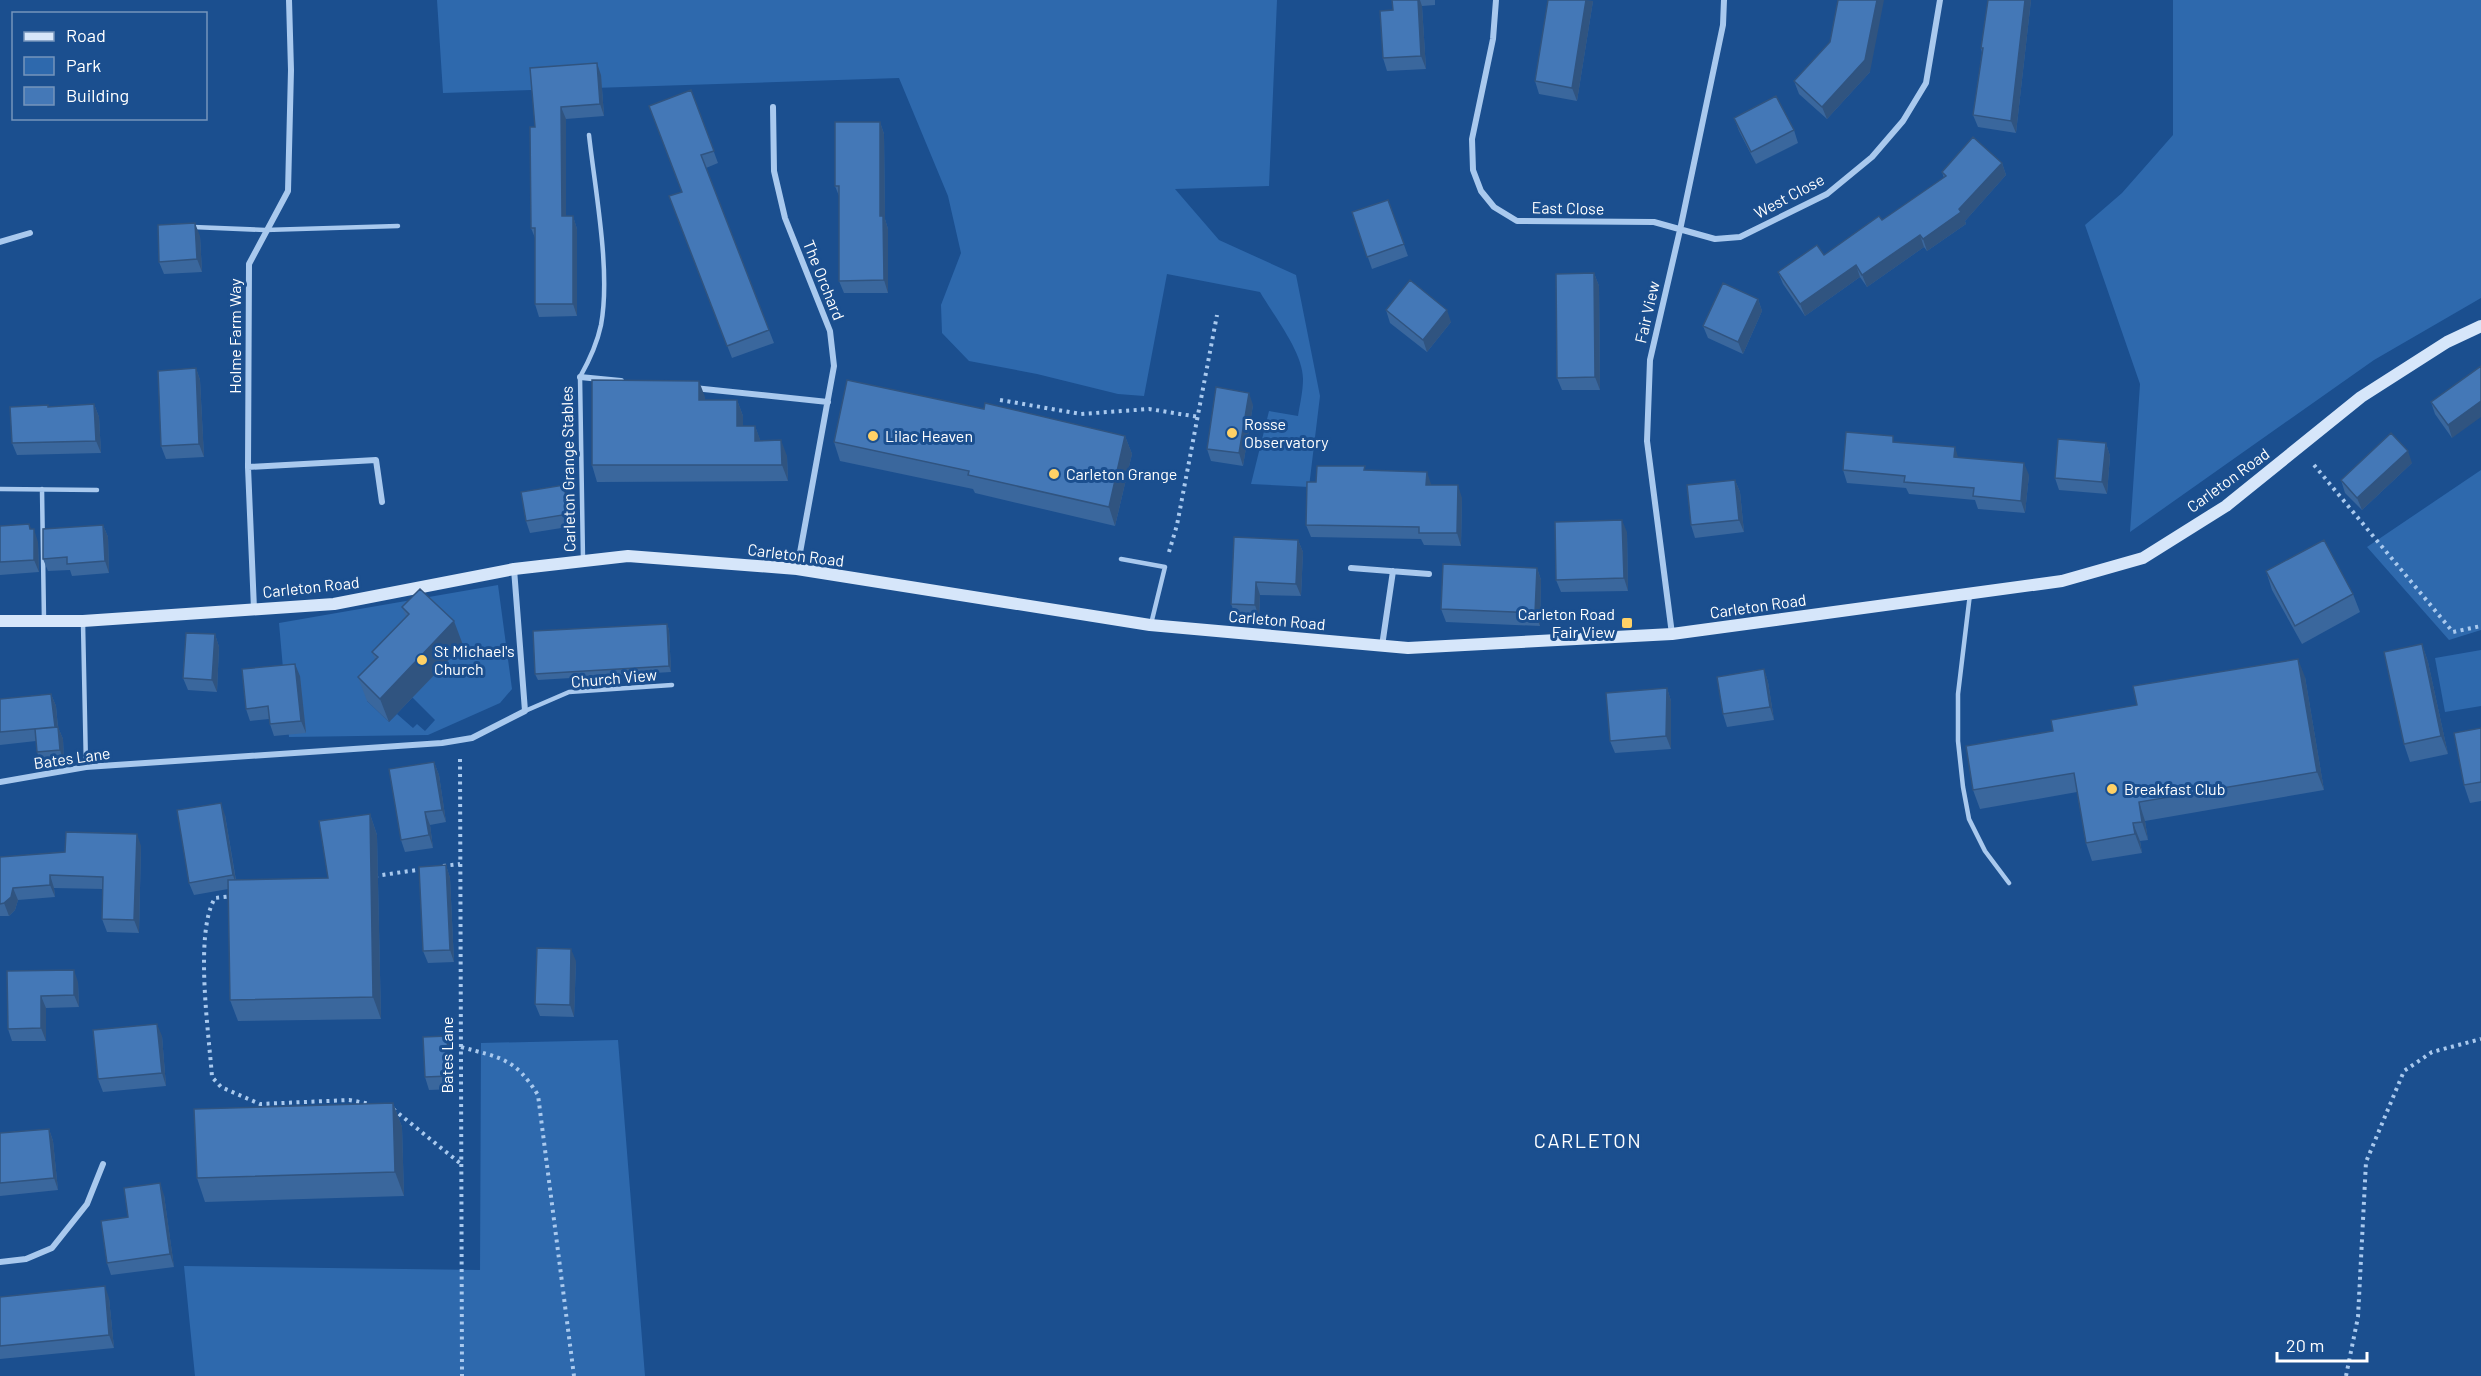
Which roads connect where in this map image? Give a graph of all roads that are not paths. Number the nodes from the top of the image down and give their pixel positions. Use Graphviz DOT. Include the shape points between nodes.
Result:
graph roads {
  1 [pos="289,0"];
  2 [pos="1496,0"];
  3 [pos="1724,0"];
  4 [pos="1940,0"];
  5 [pos="773,107"];
  6 [pos="589,135"];
  7 [pos="398,226"];
  8 [pos="188,227"];
  9 [pos="266,230"];
  10 [pos="1680,230"];
  11 [pos="30,233"];
  12 [pos="0,242"];
  13 [pos="2481,326"];
  14 [pos="580,377"];
  15 [pos="627,382"];
  16 [pos="686,388"];
  17 [pos="828,402"];
  18 [pos="248,467"];
  19 [pos="0,489"];
  20 [pos="42,489"];
  21 [pos="97,490"];
  22 [pos="382,502"];
  23 [pos="1121,559"];
  24 [pos="583,561"];
  25 [pos="1351,568"];
  26 [pos="514,569"];
  27 [pos="797,569"];
  28 [pos="1393,571"];
  29 [pos="1429,574"];
  30 [pos="1970,594"];
  31 [pos="254,609"];
  32 [pos="44,620"];
  33 [pos="0,621"];
  34 [pos="83,621"];
  35 [pos="1150,625"];
  36 [pos="1672,634"];
  37 [pos="1382,646"];
  38 [pos="672,685"];
  39 [pos="525,711"];
  40 [pos="86,767"];
  41 [pos="0,782"];
  42 [pos="2009,883"];
  43 [pos="104,1164"];
  44 [pos="0,1262"];
  1 -- 9 [label="street, Holme Farm Way" via="288,191"];
  2 -- 10 [label="street, East Close" via="1493,39 1472,139 1473,170 1481,191 1494,207 1518,220 1654,222"];
  3 -- 10 [label="street, Fair View" via="1723,25"];
  4 -- 10 [label="street, West Close" via="1926,83 1903,121 1872,157 1827,194 1740,237 1715,239"];
  5 -- 17 [label="street, The Orchard" via="774,171 785,218 830,331 834,366"];
  6 -- 14 [label="lane, Carleton Grange Stables" via="603,271 601,325"];
  7 -- 9 [label="lane"];
  8 -- 9 [label="lane"];
  9 -- 18 [label="street, Holme Farm Way" via="249,264"];
  10 -- 36 [label="street, Fair View" via="1650,360 1647,441"];
  11 -- 12 [label="street"];
  13 -- 30 [label="street, Carleton Road" via="2447,342 2361,397 2226,506 2143,558 2062,581"];
  14 -- 15 [label="street, Carleton Grange Stables"];
  14 -- 24 [label="lane, Carleton Grange Stables"];
  16 -- 17 [label="street"];
  17 -- 27 [label="street, The Orchard"];
  18 -- 22 [label="street" via="376,460"];
  18 -- 31 [label="street, Holme Farm Way"];
  19 -- 20 [label="lane"];
  20 -- 21 [label="lane"];
  20 -- 32 [label="lane"];
  23 -- 35 [label="lane" via="1165,567"];
  24 -- 26 [label="street, Carleton Road"];
  24 -- 27 [label="street, Carleton Road" via="628,556"];
  25 -- 28 [label="street"];
  26 -- 31 [label="street, Carleton Road" via="334,604"];
  26 -- 39 [label="street"];
  27 -- 35 [label="street, Carleton Road"];
  28 -- 29 [label="street"];
  28 -- 37 [label="street"];
  30 -- 36 [label="street, Carleton Road"];
  30 -- 42 [label="lane" via="1958,694 1963,787 1969,819 1985,851"];
  31 -- 34 [label="street, Carleton Road"];
  32 -- 33 [label="street, Carleton Road"];
  32 -- 34 [label="street, Carleton Road"];
  34 -- 40 [label="lane"];
  35 -- 37 [label="street, Carleton Road"];
  36 -- 37 [label="street, Carleton Road"];
  38 -- 39 [label="lane, Church View" via="569,692"];
  39 -- 40 [label="street, Bates Lane" via="472,738 442,743"];
  40 -- 41 [label="street, Bates Lane"];
  43 -- 44 [label="street" via="87,1204 52,1248 26,1259"];
}
